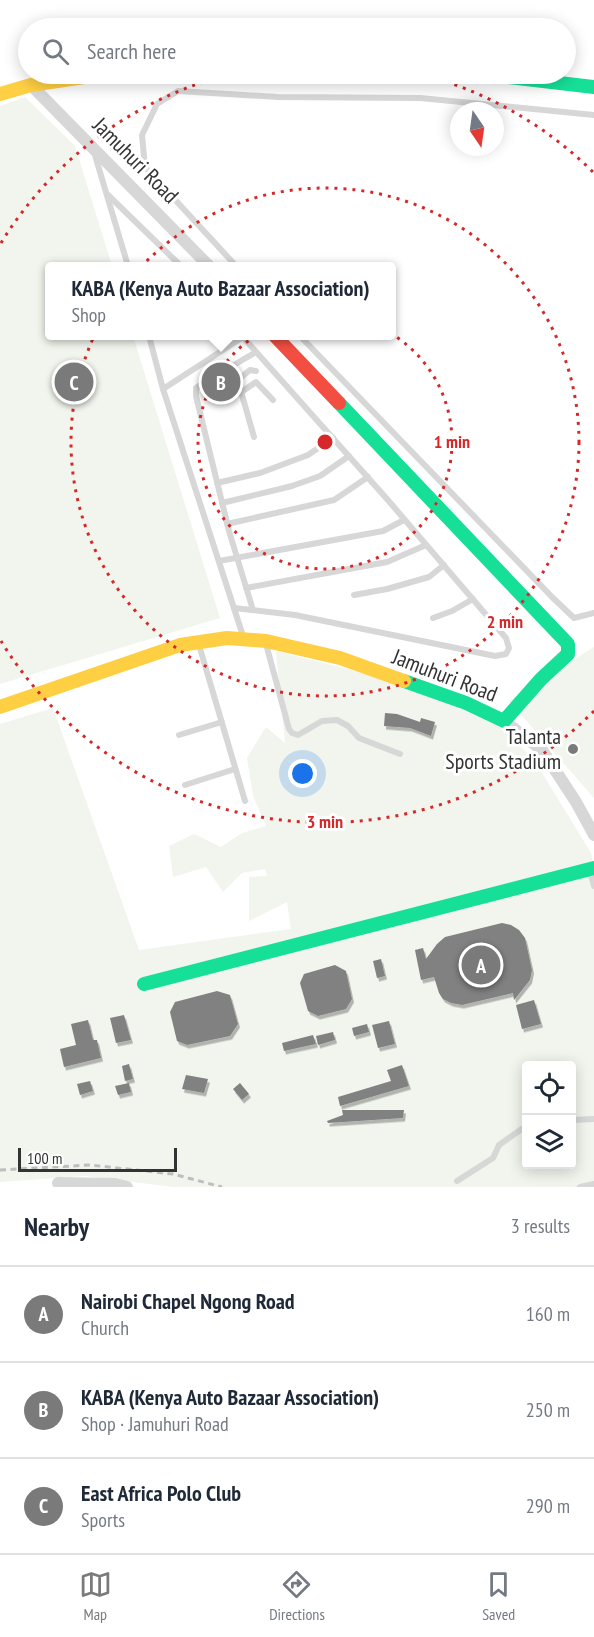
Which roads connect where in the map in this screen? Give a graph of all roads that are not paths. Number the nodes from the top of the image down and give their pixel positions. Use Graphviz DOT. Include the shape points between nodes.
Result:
graph roads {
  1 [pos="38,84"];
  2 [pos="568,84"];
  3 [pos="31,85"];
  4 [pos="594,87"];
  5 [pos="0,94"];
  6 [pos="594,115"];
  7 [pos="92,146"];
  8 [pos="106,193"];
  9 [pos="127,262"];
  10 [pos="176,262"];
  11 [pos="205,262"];
  12 [pos="231,262"];
  13 [pos="150,340"];
  14 [pos="237,340"];
  15 [pos="246,340"];
  16 [pos="279,340"];
  17 [pos="304,340"];
  18 [pos="256,352"];
  19 [pos="223,371"];
  20 [pos="256,371"];
  21 [pos="233,384"];
  22 [pos="163,389"];
  23 [pos="240,393"];
  24 [pos="273,400"];
  25 [pos="254,436"];
  26 [pos="333,438"];
  27 [pos="349,456"];
  28 [pos="368,477"];
  29 [pos="217,483"];
  30 [pos="222,503"];
  31 [pos="404,520"];
  32 [pos="227,524"];
  33 [pos="426,545"];
  34 [pos="237,556"];
  35 [pos="219,561"];
  36 [pos="444,565"];
  37 [pos="246,588"];
  38 [pos="354,595"];
  39 [pos="473,599"];
  40 [pos="234,608"];
  41 [pos="253,610"];
  42 [pos="594,613"];
  43 [pos="433,618"];
  44 [pos="244,639"];
  45 [pos="266,641"];
  46 [pos="198,642"];
  47 [pos="0,707"];
  48 [pos="504,721"];
  49 [pos="222,722"];
  50 [pos="179,735"];
  51 [pos="400,754"];
  52 [pos="236,769"];
  53 [pos="185,785"];
  54 [pos="245,801"];
  55 [pos="594,835"];
  56 [pos="592,869"];
  57 [pos="594,886"];
  58 [pos="144,984"];
  59 [pos="594,1119"];
  60 [pos="576,1120"];
  61 [pos="522,1129"];
  62 [pos="457,1181"];
  63 [pos="58,1183"];
  64 [pos="594,1184"];
  65 [pos="127,1187"];
  66 [pos="580,1187"];
  1 -- 3 [label="street"];
  2 -- 4 [label="street"];
  3 -- 5 [label="street"];
  3 -- 7 [label="street, Jamuhuri Road"];
  6 -- 12 [label="lane" via="420,98 278,97 178,91 157,104 142,135 145,167"];
  7 -- 8 [label="lane"];
  7 -- 11 [label="street, Jamuhuri Road"];
  8 -- 9 [label="lane"];
  8 -- 10 [label="lane"];
  13 -- 22 [label="lane"];
  14 -- 22 [label="lane"];
  15 -- 18 [label="lane"];
  16 -- 48 [label="street, Jamuhuri Road" via="568,644 565,658"];
  17 -- 42 [label="lane" via="574,618"];
  18 -- 19 [label="lane"];
  18 -- 26 [label="lane"];
  19 -- 21 [label="lane"];
  19 -- 29 [label="lane" via="196,388"];
  20 -- 21 [label="lane" via="250,370"];
  21 -- 23 [label="lane"];
  22 -- 35 [label="lane"];
  23 -- 24 [label="lane" via="256,382"];
  23 -- 25 [label="lane"];
  26 -- 27 [label="lane"];
  26 -- 29 [label="lane" via="308,455 270,470"];
  27 -- 28 [label="lane"];
  27 -- 30 [label="lane" via="320,476"];
  28 -- 31 [label="lane"];
  28 -- 32 [label="lane" via="334,500"];
  29 -- 30 [label="lane"];
  30 -- 32 [label="lane"];
  31 -- 33 [label="lane"];
  31 -- 34 [label="lane" via="383,531"];
  32 -- 34 [label="lane"];
  33 -- 36 [label="lane"];
  33 -- 37 [label="lane" via="387,562"];
  34 -- 35 [label="lane"];
  34 -- 37 [label="lane"];
  35 -- 40 [label="lane"];
  36 -- 38 [label="lane" via="429,577"];
  36 -- 39 [label="lane"];
  37 -- 41 [label="lane"];
  39 -- 41 [label="lane" via="506,638 510,648 506,654 495,656"];
  39 -- 43 [label="lane"];
  40 -- 41 [label="lane"];
  40 -- 44 [label="lane"];
  44 -- 45 [label="street, Jamuhuri Road"];
  44 -- 46 [label="street, Jamuhuri Road"];
  45 -- 48 [label="street, Jamuhuri Road" via="378,671 466,702"];
  45 -- 51 [label="lane" via="292,733 298,735 322,721 338,720 359,738"];
  46 -- 47 [label="street, Jamuhuri Road"];
  46 -- 49 [label="lane"];
  48 -- 55 [label="street" via="542,750"];
  49 -- 50 [label="lane"];
  49 -- 52 [label="lane"];
  52 -- 53 [label="lane"];
  52 -- 54 [label="lane"];
  56 -- 57 [label="lane"];
  56 -- 58 [label="street"];
  59 -- 60 [label="lane"];
  61 -- 62 [label="lane" via="500,1145 493,1158"];
  63 -- 65 [label="street"];
  64 -- 66 [label="lane"];
}
